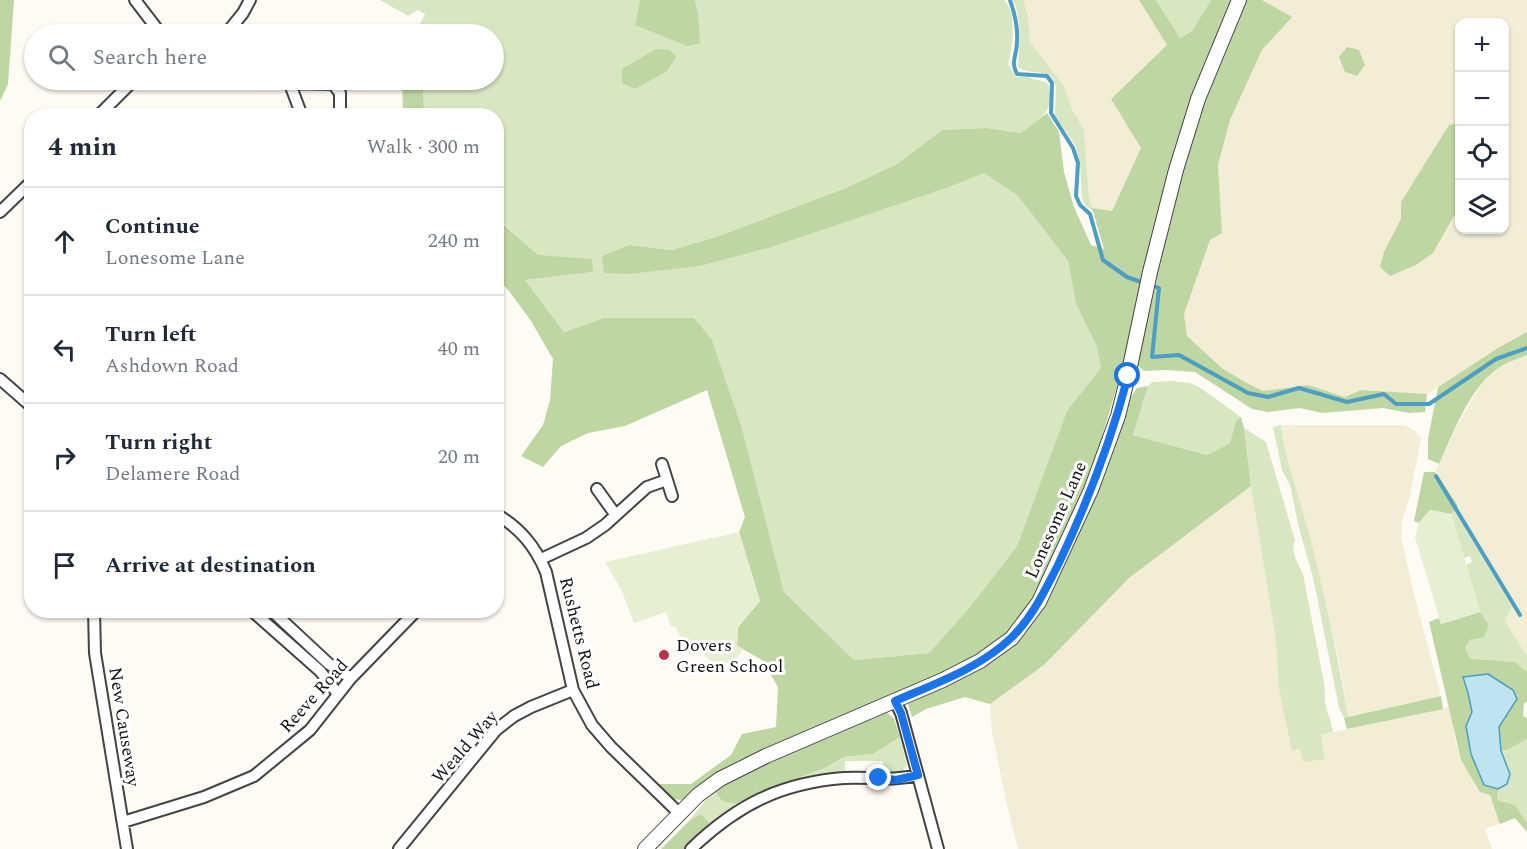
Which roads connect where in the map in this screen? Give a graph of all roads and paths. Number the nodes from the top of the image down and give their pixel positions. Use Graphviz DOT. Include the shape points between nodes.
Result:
graph roads {
  1 [pos="135,0"];
  2 [pos="250,0"];
  3 [pos="1239,0"];
  4 [pos="153,24"];
  5 [pos="234,24"];
  6 [pos="124,90"];
  7 [pos="292,90"];
  8 [pos="338,90"];
  9 [pos="106,108"];
  10 [pos="299,108"];
  11 [pos="340,108"];
  12 [pos="24,189"];
  13 [pos="0,212"];
  14 [pos="0,379"];
  15 [pos="24,397"];
  16 [pos="662,464"];
  17 [pos="667,480"];
  18 [pos="597,489"];
  19 [pos="672,496"];
  20 [pos="615,514"];
  21 [pos="504,519"];
  22 [pos="541,559"];
  23 [pos="94,618"];
  24 [pos="260,618"];
  25 [pos="279,618"];
  26 [pos="409,618"];
  27 [pos="351,678"];
  28 [pos="573,690"];
  29 [pos="338,694"];
  30 [pos="895,701"];
  31 [pos="918,775"];
  32 [pos="680,814"];
  33 [pos="123,822"];
  34 [pos="128,849"];
  35 [pos="399,849"];
  36 [pos="645,849"];
  37 [pos="692,849"];
  38 [pos="938,849"];
  1 -- 4 [label="street"];
  2 -- 5 [label="street"];
  3 -- 30 [label="street, Lonesome Lane" via="1198,99 1150,273 1118,416 1091,490 1039,602 1012,638 980,661"];
  6 -- 9 [label="street"];
  7 -- 10 [label="street"];
  8 -- 11 [label="street"];
  12 -- 13 [label="street"];
  14 -- 15 [label="street"];
  16 -- 17 [label="street"];
  17 -- 19 [label="street"];
  17 -- 20 [label="street" via="647,487"];
  18 -- 20 [label="street"];
  20 -- 22 [label="street" via="586,538"];
  21 -- 22 [label="street, Rushetts Road" via="530,542"];
  22 -- 28 [label="street, Rushetts Road"];
  23 -- 33 [label="street, New Causeway" via="95,653"];
  24 -- 29 [label="street" via="320,671"];
  25 -- 27 [label="street" via="329,664"];
  26 -- 27 [label="street, Reeve Road"];
  27 -- 29 [label="street, Reeve Road"];
  28 -- 32 [label="street, Rushetts Road" via="592,725"];
  28 -- 35 [label="street, Weald Way" via="531,707 496,730"];
  29 -- 33 [label="street, Reeve Road" via="310,730 254,776 204,797"];
  30 -- 31 [label="street"];
  30 -- 32 [label="street, Lonesome Lane" via="720,779"];
  31 -- 37 [label="street" via="896,780 845,778 782,789 732,813"];
  31 -- 38 [label="street"];
  32 -- 36 [label="street, Lonesome Lane"];
  33 -- 34 [label="street, New Causeway"];
}
